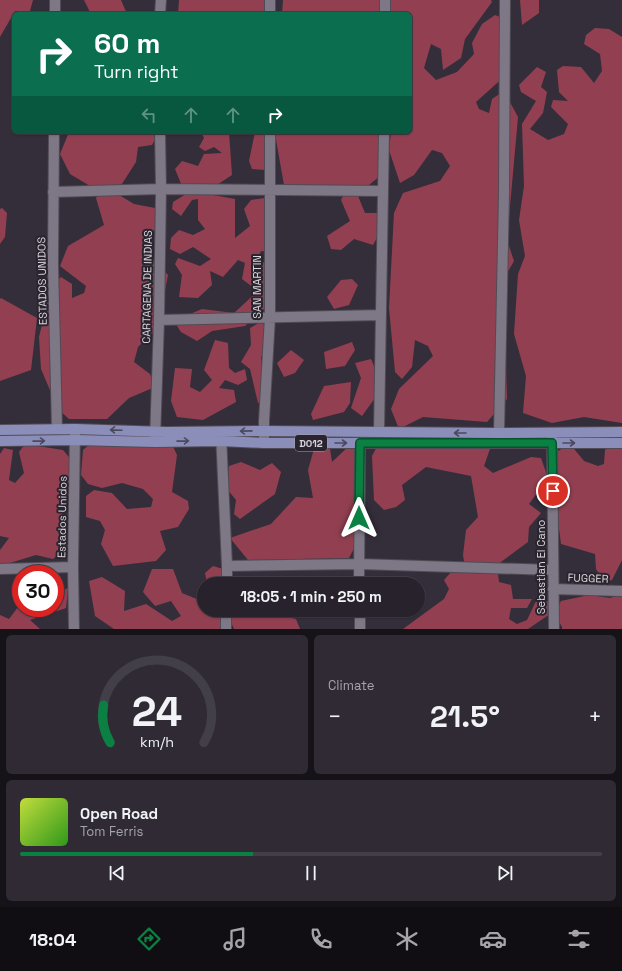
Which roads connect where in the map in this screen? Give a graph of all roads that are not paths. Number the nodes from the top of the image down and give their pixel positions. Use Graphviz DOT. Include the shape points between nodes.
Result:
graph roads {
  1 [pos="56,0"];
  2 [pos="160,0"];
  3 [pos="270,0"];
  4 [pos="386,0"];
  5 [pos="505,0"];
  6 [pos="55,12"];
  7 [pos="160,12"];
  8 [pos="270,12"];
  9 [pos="385,12"];
  10 [pos="54,134"];
  11 [pos="160,134"];
  12 [pos="270,134"];
  13 [pos="384,134"];
  14 [pos="161,189"];
  15 [pos="270,191"];
  16 [pos="383,191"];
  17 [pos="53,192"];
  18 [pos="381,314"];
  19 [pos="270,317"];
  20 [pos="159,320"];
  21 [pos="57,429"];
  22 [pos="75,429"];
  23 [pos="0,430"];
  24 [pos="155,431"];
  25 [pos="264,431"];
  26 [pos="380,432"];
  27 [pos="622,432"];
  28 [pos="499,433"];
  29 [pos="221,436"];
  30 [pos="552,438"];
  31 [pos="75,440"];
  32 [pos="0,441"];
  33 [pos="155,442"];
  34 [pos="264,443"];
  35 [pos="360,443"];
  36 [pos="622,443"];
  37 [pos="359,564"];
  38 [pos="227,566"];
  39 [pos="73,567"];
  40 [pos="0,569"];
  41 [pos="553,570"];
  42 [pos="227,577"];
  43 [pos="359,577"];
  44 [pos="553,589"];
  45 [pos="622,591"];
  46 [pos="226,617"];
  47 [pos="360,617"];
  48 [pos="74,629"];
  49 [pos="226,629"];
  50 [pos="360,629"];
  51 [pos="554,629"];
  1 -- 6 [label="street"];
  2 -- 7 [label="street"];
  3 -- 8 [label="street"];
  4 -- 9 [label="street"];
  5 -- 28 [label="street"];
  10 -- 17 [label="street, ESTADOS UNIDOS"];
  11 -- 14 [label="street, CARTAGENA DE INDIAS"];
  12 -- 15 [label="street, SAN MARTIN"];
  13 -- 16 [label="street"];
  14 -- 15 [label="street"];
  14 -- 17 [label="street"];
  14 -- 20 [label="street, CARTAGENA DE INDIAS"];
  15 -- 16 [label="street"];
  15 -- 19 [label="street, SAN MARTIN"];
  16 -- 18 [label="street"];
  17 -- 21 [label="street, ESTADOS UNIDOS"];
  18 -- 19 [label="street"];
  18 -- 26 [label="street"];
  19 -- 20 [label="street"];
  19 -- 25 [label="street, SAN MARTIN"];
  20 -- 24 [label="street, CARTAGENA DE INDIAS"];
  21 -- 22 [label="main road, D012"];
  21 -- 23 [label="main road, D012"];
  24 -- 22 [label="main road, D012, one-way"];
  22 -- 31 [label="street, Estados Unidos"];
  24 -- 29 [label="main road, D012"];
  24 -- 33 [label="street, CARTAGENA DE INDIAS"];
  25 -- 26 [label="main road, D012"];
  25 -- 29 [label="main road, D012, one-way"];
  25 -- 34 [label="street, SAN MARTIN"];
  28 -- 26 [label="main road, D012, one-way"];
  27 -- 30 [label="main road, D012"];
  28 -- 30 [label="main road, D012"];
  33 -- 29 [label="main road, D012, one-way"];
  29 -- 34 [label="main road, D012"];
  29 -- 38 [label="street"];
  30 -- 35 [label="main road, D012"];
  30 -- 36 [label="main road, D012, one-way"];
  30 -- 41 [label="street, Sebastian El Cano"];
  32 -- 31 [label="main road, D012, one-way"];
  31 -- 33 [label="main road, D012"];
  31 -- 39 [label="street, Estados Unidos"];
  34 -- 35 [label="main road, D012, one-way"];
  35 -- 37 [label="street"];
  37 -- 38 [label="street"];
  37 -- 41 [label="street"];
  37 -- 43 [label="street"];
  38 -- 42 [label="street"];
  39 -- 40 [label="street"];
  39 -- 48 [label="street, Estados Unidos"];
  41 -- 44 [label="street, Sebastian El Cano"];
  44 -- 45 [label="street, FUGGER"];
  44 -- 51 [label="street, Sebastian El Cano"];
  46 -- 49 [label="street"];
  47 -- 50 [label="street"];
}
